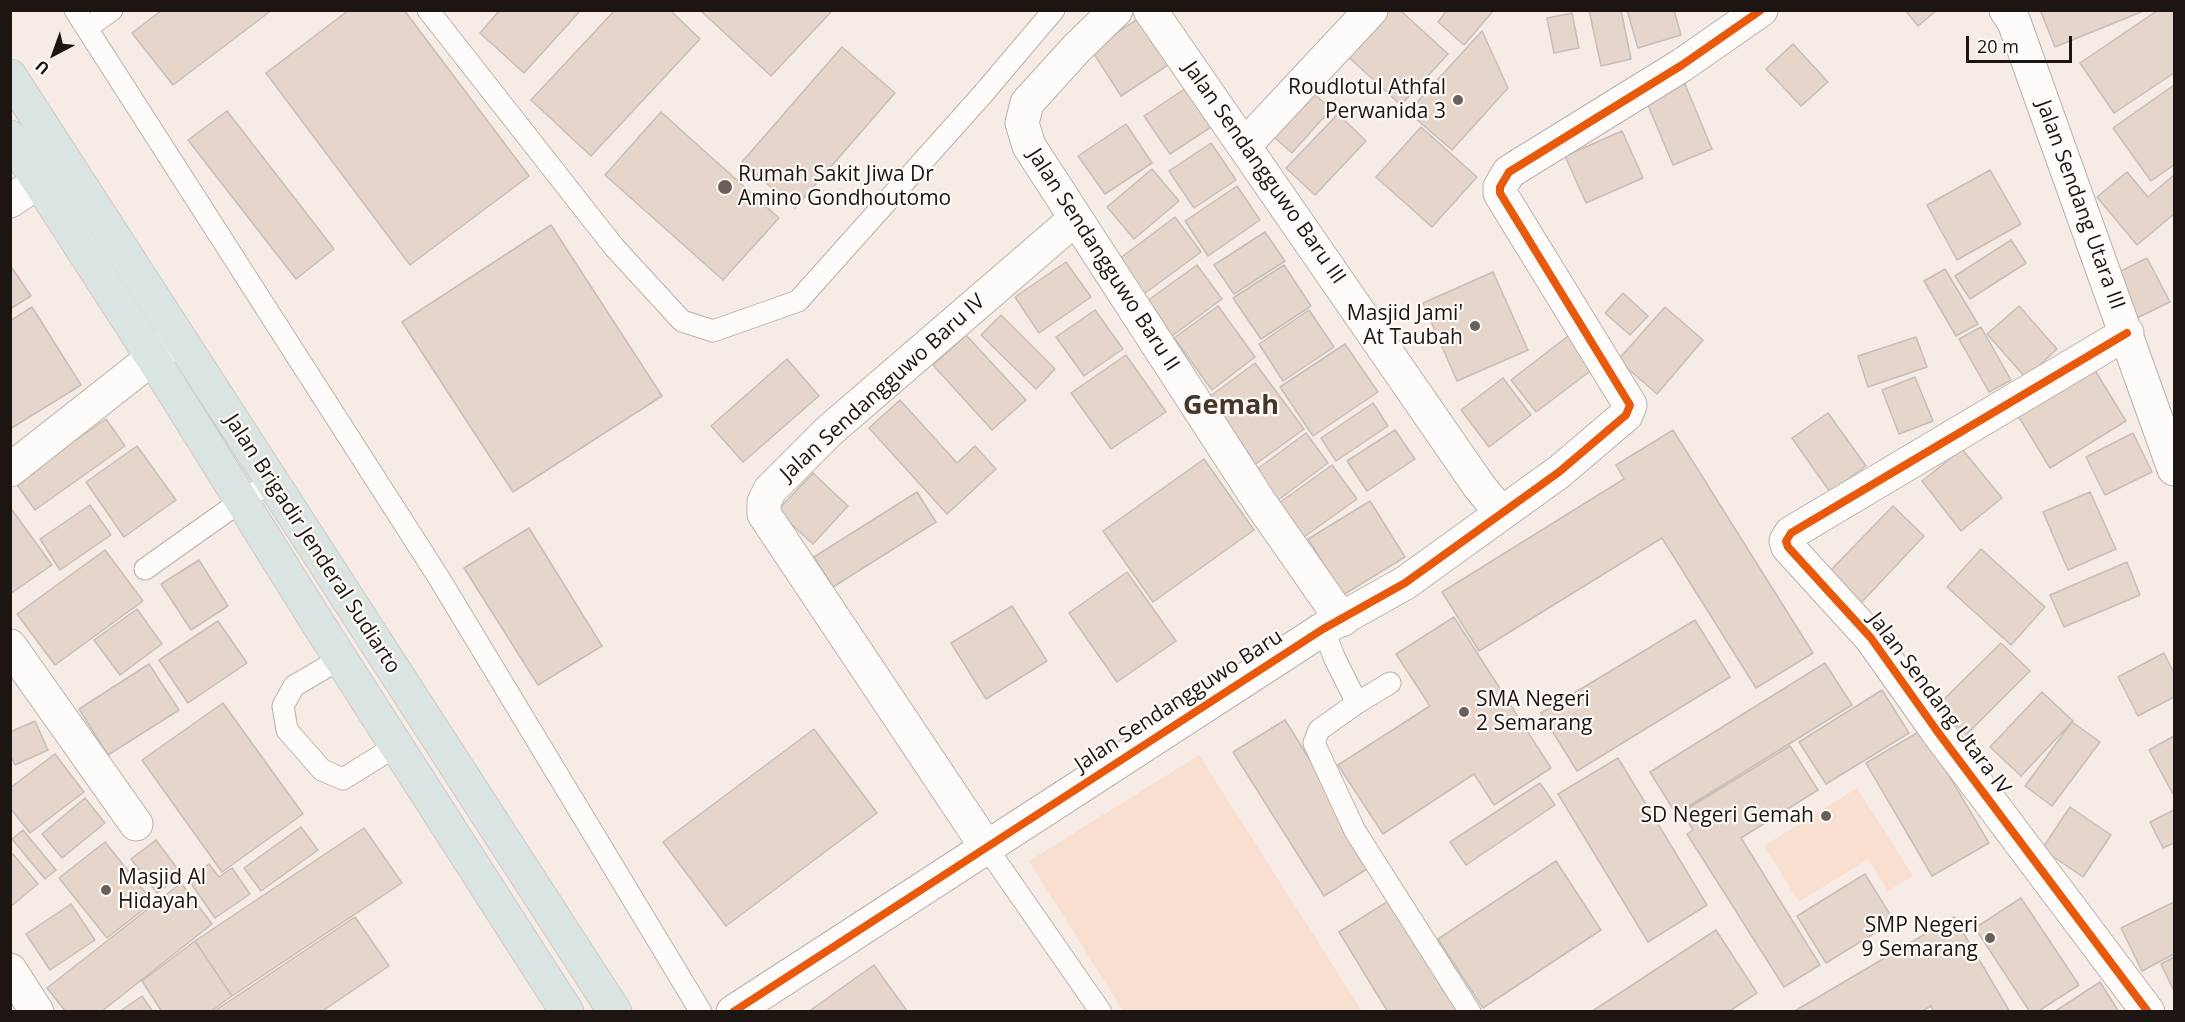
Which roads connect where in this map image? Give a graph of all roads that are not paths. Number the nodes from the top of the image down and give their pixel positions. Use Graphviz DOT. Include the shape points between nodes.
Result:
graph roads {
  1 [pos="75,10"];
  2 [pos="112,10"];
  3 [pos="428,10"];
  4 [pos="1054,10"];
  5 [pos="1116,10"];
  6 [pos="1150,10"];
  7 [pos="1371,10"];
  8 [pos="1761,10"];
  9 [pos="2011,14"];
  10 [pos="87,28"];
  11 [pos="10,76"];
  12 [pos="10,137"];
  13 [pos="1245,145"];
  14 [pos="66,163"];
  15 [pos="39,182"];
  16 [pos="10,201"];
  17 [pos="1075,219"];
  18 [pos="2127,333"];
  19 [pos="179,337"];
  20 [pos="152,357"];
  21 [pos="2175,469"];
  22 [pos="10,470"];
  23 [pos="272,482"];
  24 [pos="241,501"];
  25 [pos="1500,512"];
  26 [pos="145,569"];
  27 [pos="1333,624"];
  28 [pos="10,646"];
  29 [pos="340,659"];
  30 [pos="1390,683"];
  31 [pos="1357,702"];
  32 [pos="396,746"];
  33 [pos="136,824"];
  34 [pos="987,848"];
  35 [pos="13,981"];
  36 [pos="37,1011"];
  37 [pos="567,1011"];
  38 [pos="615,1011"];
  39 [pos="700,1011"];
  40 [pos="734,1011"];
  41 [pos="1101,1011"];
  42 [pos="1470,1011"];
  43 [pos="2148,1011"];
  1 -- 10 [label="lane"];
  2 -- 10 [label="lane"];
  3 -- 4 [label="lane" via="614,247 682,321 713,331 798,301"];
  5 -- 17 [label="street, Jalan Sendangguwo Baru II" via="1027,103 1022,123 1029,146"];
  6 -- 13 [label="street, Jalan Sendangguwo Baru III"];
  7 -- 13 [label="street"];
  8 -- 25 [label="street, Jalan Sendangguwo Baru" via="1682,65 1509,172 1500,187 1500,193 1630,405 1626,415 1558,472"];
  9 -- 18 [label="street, Jalan Sendang Utara III"];
  10 -- 39 [label="lane" via="439,578"];
  11 -- 14 [label="main road, Jalan Brigadir Jenderal Sudiarto"];
  12 -- 15 [label="main road, Jalan Brigadir Jenderal Sudiarto"];
  13 -- 25 [label="street, Jalan Sendangguwo Baru III"];
  14 -- 15 [label="street"];
  14 -- 19 [label="main road, Jalan Brigadir Jenderal Sudiarto"];
  15 -- 16 [label="street"];
  15 -- 20 [label="main road, Jalan Brigadir Jenderal Sudiarto"];
  17 -- 27 [label="street, Jalan Sendangguwo Baru II" via="1261,504"];
  17 -- 34 [label="street, Jalan Sendangguwo Baru IV" via="829,431 770,490 763,509"];
  18 -- 21 [label="street, Jalan Sendang Utara III"];
  18 -- 43 [label="street, Jalan Sendang Utara IV" via="1791,533 1786,541 1871,638 1936,732"];
  19 -- 20 [label="street"];
  19 -- 23 [label="main road, Jalan Brigadir Jenderal Sudiarto"];
  20 -- 22 [label="street"];
  20 -- 24 [label="main road, Jalan Brigadir Jenderal Sudiarto"];
  23 -- 24 [label="lane"];
  23 -- 38 [label="main road, Jalan Brigadir Jenderal Sudiarto"];
  24 -- 26 [label="lane"];
  24 -- 29 [label="main road, Jalan Brigadir Jenderal Sudiarto"];
  25 -- 27 [label="street, Jalan Sendangguwo Baru" via="1406,583"];
  27 -- 31 [label="lane" via="1335,658"];
  27 -- 34 [label="street, Jalan Sendangguwo Baru"];
  28 -- 33 [label="street"];
  29 -- 32 [label="main road, Jalan Brigadir Jenderal Sudiarto"];
  29 -- 32 [label="lane" via="294,686 283,706 286,730 322,770 342,779"];
  30 -- 31 [label="lane"];
  31 -- 42 [label="lane" via="1319,730 1314,743 1356,831"];
  32 -- 37 [label="main road, Jalan Brigadir Jenderal Sudiarto"];
  34 -- 40 [label="street, Jalan Sendangguwo Baru"];
  34 -- 41 [label="lane"];
  35 -- 36 [label="street"];
}
